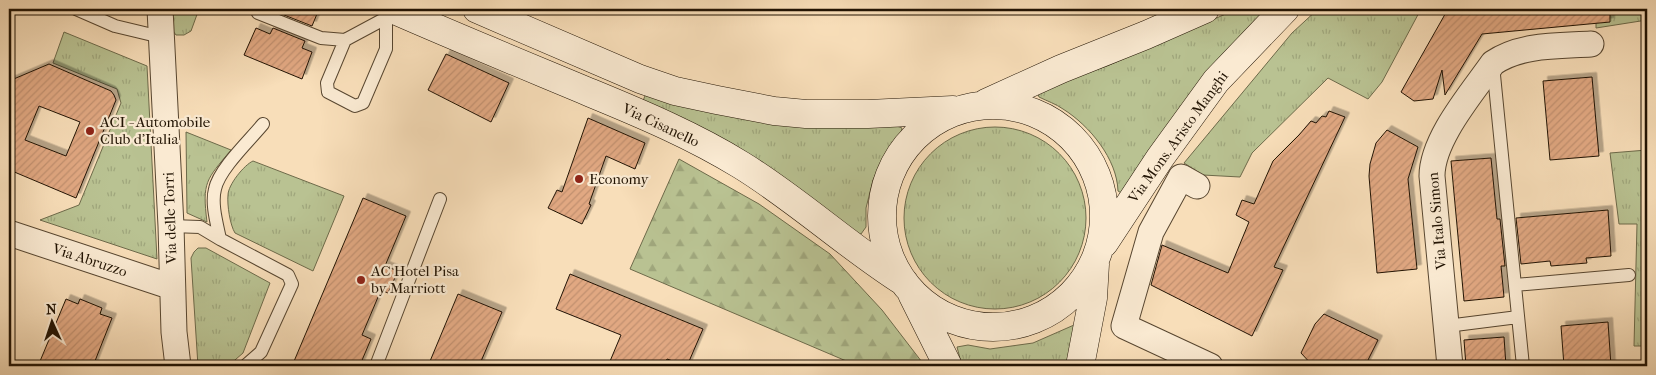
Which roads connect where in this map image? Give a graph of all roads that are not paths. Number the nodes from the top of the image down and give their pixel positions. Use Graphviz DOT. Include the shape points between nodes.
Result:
graph roads {
  1 [pos="76,9"];
  2 [pos="160,9"];
  3 [pos="256,9"];
  4 [pos="392,9"];
  5 [pos="477,9"];
  6 [pos="1205,9"];
  7 [pos="1285,9"];
  8 [pos="161,37"];
  9 [pos="345,40"];
  10 [pos="1590,44"];
  11 [pos="1493,63"];
  12 [pos="970,108"];
  13 [pos="263,124"];
  14 [pos="1197,186"];
  15 [pos="440,199"];
  16 [pos="171,226"];
  17 [pos="9,233"];
  18 [pos="220,239"];
  19 [pos="1097,255"];
  20 [pos="1629,275"];
  21 [pos="1515,285"];
  22 [pos="908,286"];
  23 [pos="172,287"];
  24 [pos="1518,317"];
  25 [pos="1446,326"];
  26 [pos="178,366"];
  27 [pos="245,366"];
  28 [pos="376,366"];
  29 [pos="948,366"];
  30 [pos="1080,366"];
  31 [pos="1210,366"];
  32 [pos="1450,366"];
  33 [pos="1523,366"];
  1 -- 8 [label="lane" via="115,26"];
  2 -- 8 [label="street, Via delle Torri"];
  3 -- 9 [label="lane" via="258,13 321,38"];
  4 -- 22 [label="main road, Via Cisanello" via="625,107 740,164"];
  5 -- 12 [label="main road" via="640,79 717,100 806,114"];
  6 -- 12 [label="main road"];
  7 -- 19 [label="main road, Via Mons. Aristo Manghi" via="1216,81 1160,158"];
  8 -- 16 [label="street, Via delle Torri"];
  9 -- 9 [label="lane" via="386,18 386,49 363,103 355,106 328,92"];
  10 -- 11 [label="street" via="1527,49"];
  11 -- 21 [label="lane"];
  11 -- 25 [label="street, Via Italo Simon" via="1440,141 1433,160"];
  12 -- 19 [label="main road" via="1009,106 1039,115 1062,129 1079,146 1098,180 1104,205 1104,229"];
  12 -- 22 [label="main road" via="941,118 922,131 900,157 889,177 882,209 883,232 893,263"];
  13 -- 18 [label="lane" via="216,184 214,198"];
  14 -- 31 [label="street" via="1182,177 1150,232 1124,326"];
  15 -- 28 [label="lane"];
  16 -- 18 [label="lane" via="200,228"];
  16 -- 23 [label="street, Via delle Torri"];
  17 -- 23 [label="street, Via Abruzzo"];
  18 -- 27 [label="lane" via="288,275 292,282 261,352"];
  19 -- 22 [label="main road, Via Mons. Aristo Manghi" via="1082,283 1062,304 1035,318 1006,326 960,322 932,309"];
  19 -- 30 [label="main road" via="1093,298"];
  20 -- 21 [label="lane"];
  21 -- 24 [label="lane"];
  22 -- 29 [label="main road"];
  23 -- 26 [label="street, Via delle Torri"];
  24 -- 25 [label="lane"];
  24 -- 33 [label="lane"];
  25 -- 32 [label="street, Via Italo Simon"];
}
